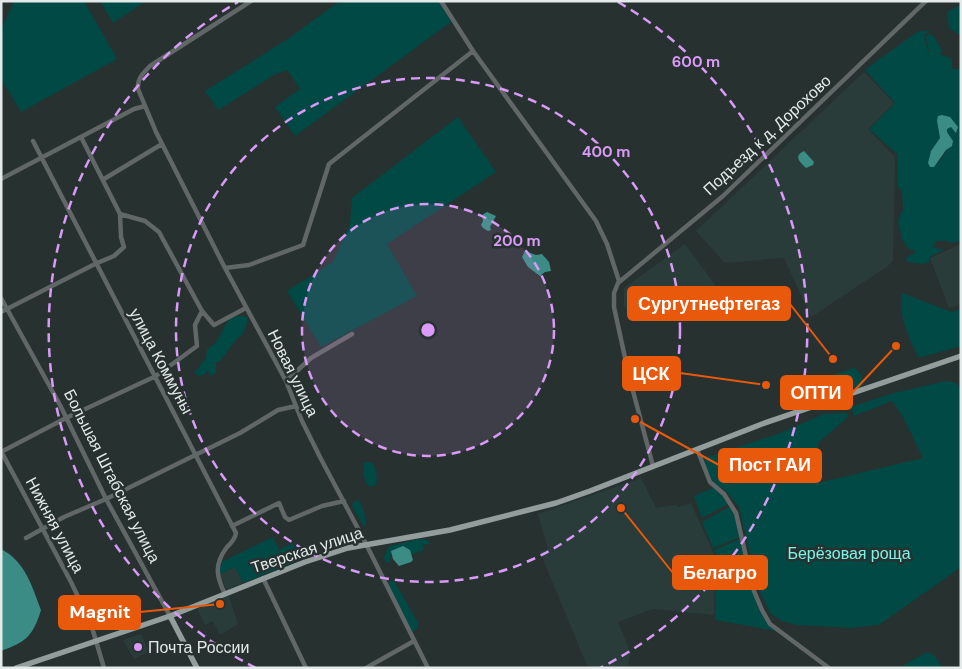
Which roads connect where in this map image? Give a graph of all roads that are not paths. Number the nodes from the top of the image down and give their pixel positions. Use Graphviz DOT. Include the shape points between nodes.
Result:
graph roads {
  1 [pos="252,1"];
  2 [pos="441,1"];
  3 [pos="926,1"];
  4 [pos="472,51"];
  5 [pos="145,106"];
  6 [pos="81,137"];
  7 [pos="33,142"];
  8 [pos="162,144"];
  9 [pos="42,158"];
  10 [pos="1,179"];
  11 [pos="104,179"];
  12 [pos="120,214"];
  13 [pos="95,264"];
  14 [pos="225,268"];
  15 [pos="620,281"];
  16 [pos="1,298"];
  17 [pos="246,308"];
  18 [pos="8,309"];
  19 [pos="202,311"];
  20 [pos="1,312"];
  21 [pos="352,334"];
  22 [pos="961,356"];
  23 [pos="156,376"];
  24 [pos="286,381"];
  25 [pos="296,406"];
  26 [pos="66,418"];
  27 [pos="696,449"];
  28 [pos="1,452"];
  29 [pos="195,454"];
  30 [pos="652,466"];
  31 [pos="106,499"];
  32 [pos="344,501"];
  33 [pos="232,526"];
  34 [pos="42,529"];
  35 [pos="26,538"];
  36 [pos="366,544"];
  37 [pos="264,578"];
  38 [pos="225,594"];
  39 [pos="170,616"];
  40 [pos="414,641"];
  41 [pos="96,642"];
  42 [pos="368,667"];
  43 [pos="16,668"];
  44 [pos="104,668"];
  45 [pos="197,668"];
  46 [pos="306,668"];
  47 [pos="428,668"];
  48 [pos="829,668"];
  1 -- 5 [label="street, Новая улица" via="142,73 138,89"];
  2 -- 4 [label="street"];
  3 -- 15 [label="street, Подъезд к д. Дорохово" via="723,196"];
  4 -- 14 [label="street" via="329,164 303,245 249,265"];
  4 -- 15 [label="street" via="596,221"];
  5 -- 6 [label="street"];
  5 -- 8 [label="street, Новая улица"];
  6 -- 9 [label="street"];
  6 -- 11 [label="street"];
  7 -- 9 [label="street, улица Коммуны"];
  8 -- 11 [label="street"];
  8 -- 14 [label="street, Новая улица"];
  9 -- 10 [label="street"];
  9 -- 13 [label="street, улица Коммуны"];
  11 -- 12 [label="street"];
  12 -- 13 [label="street" via="124,247 114,256"];
  12 -- 19 [label="street" via="145,221 158,232"];
  13 -- 18 [label="street"];
  13 -- 23 [label="street, улица Коммуны"];
  14 -- 17 [label="street, Новая улица"];
  15 -- 30 [label="street" via="614,292 614,307"];
  16 -- 18 [label="street, Большая Штабская улица"];
  17 -- 19 [label="street" via="214,325"];
  17 -- 24 [label="street, Новая улица"];
  18 -- 20 [label="street"];
  18 -- 26 [label="street, Большая Штабская улица"];
  19 -- 23 [label="street" via="195,325 197,346"];
  21 -- 24 [label="street" via="311,358"];
  22 -- 27 [label="main road, Тверская улица"];
  23 -- 26 [label="street"];
  23 -- 29 [label="street, улица Коммуны"];
  24 -- 25 [label="street, Новая улица"];
  25 -- 29 [label="street" via="278,410 240,433"];
  25 -- 32 [label="street, Новая улица"];
  26 -- 28 [label="street"];
  26 -- 31 [label="street, Большая Штабская улица"];
  27 -- 30 [label="main road, Тверская улица"];
  27 -- 48 [label="street" via="710,482 724,494 736,513 754,592 770,624"];
  28 -- 34 [label="street, Нижняя улица"];
  29 -- 31 [label="street"];
  29 -- 33 [label="street, улица Коммуны"];
  30 -- 36 [label="main road, Тверская улица" via="539,508 430,534"];
  31 -- 34 [label="street"];
  31 -- 39 [label="street, Большая Штабская улица"];
  32 -- 33 [label="street" via="289,520 279,503"];
  32 -- 36 [label="street, Новая улица"];
  33 -- 38 [label="street" via="236,536 222,556 217,574"];
  34 -- 35 [label="street"];
  34 -- 41 [label="street, Нижняя улица" via="87,616"];
  36 -- 37 [label="main road, Тверская улица"];
  36 -- 40 [label="street, Новая улица"];
  37 -- 38 [label="main road, Тверская улица"];
  37 -- 46 [label="street"];
  38 -- 39 [label="main road, Тверская улица"];
  39 -- 41 [label="main road, Тверская улица"];
  39 -- 45 [label="main road, Большая Штабская улица"];
  40 -- 42 [label="street"];
  40 -- 47 [label="street, Новая улица"];
  41 -- 43 [label="main road, Тверская улица"];
  41 -- 44 [label="street, Нижняя улица"];
}
